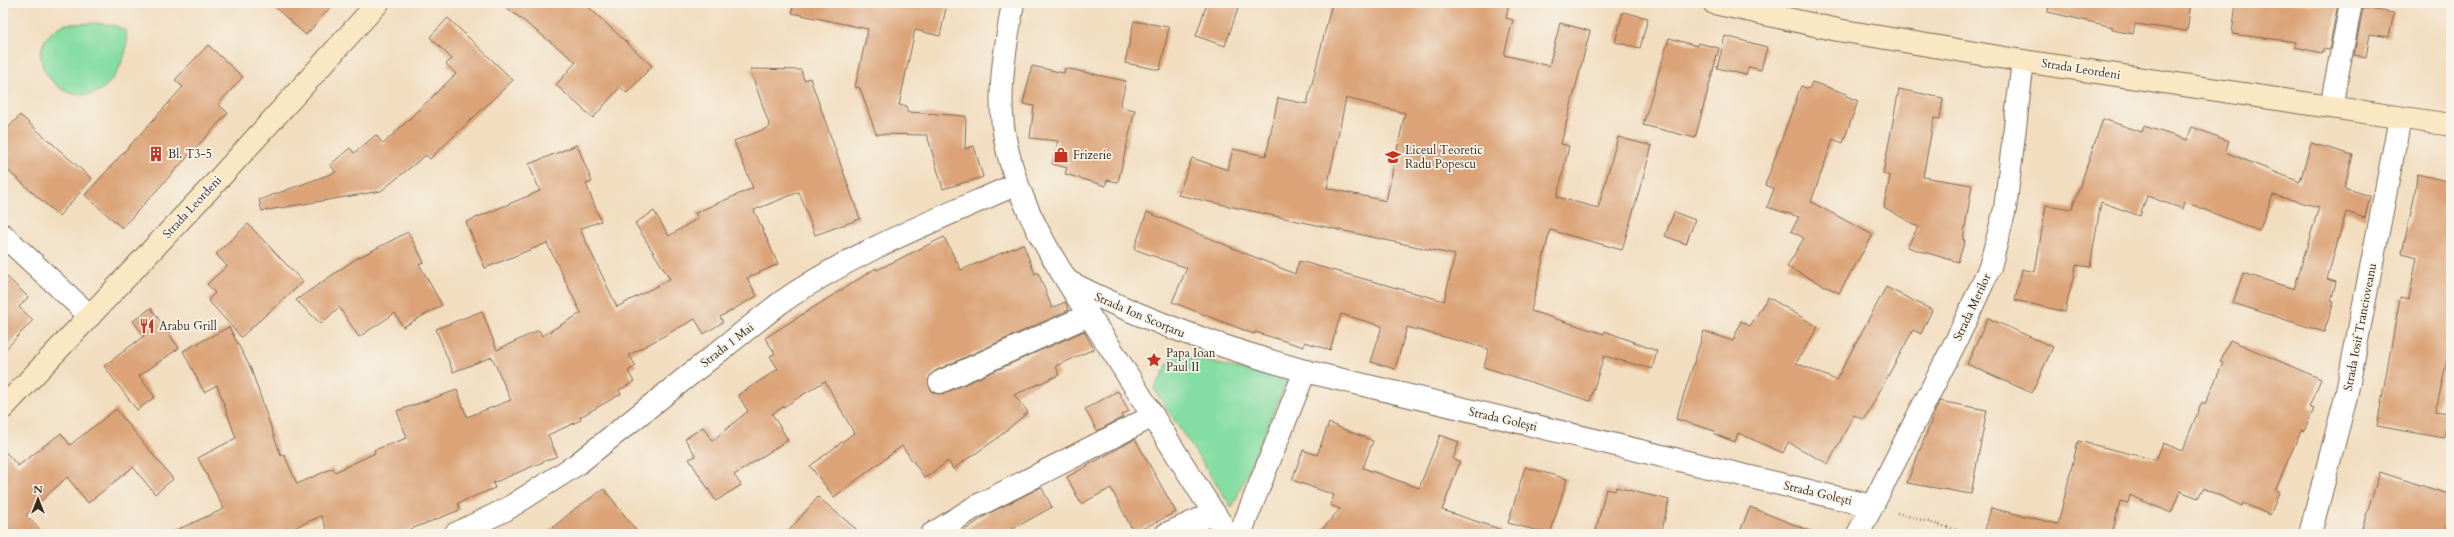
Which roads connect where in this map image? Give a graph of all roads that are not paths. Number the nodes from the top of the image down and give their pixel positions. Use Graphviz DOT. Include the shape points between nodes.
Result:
graph roads {
  1 [pos="378,3"];
  2 [pos="1013,3"];
  3 [pos="1714,3"];
  4 [pos="2350,3"];
  5 [pos="2023,60"];
  6 [pos="2331,107"];
  7 [pos="2400,118"];
  8 [pos="2451,125"];
  9 [pos="1017,184"];
  10 [pos="3,235"];
  11 [pos="1068,282"];
  12 [pos="1089,315"];
  13 [pos="90,316"];
  14 [pos="1305,371"];
  15 [pos="940,382"];
  16 [pos="3,408"];
  17 [pos="1154,416"];
  18 [pos="1872,506"];
  19 [pos="1214,514"];
  20 [pos="455,534"];
  21 [pos="932,534"];
  22 [pos="1166,534"];
  23 [pos="1228,534"];
  24 [pos="1240,534"];
  25 [pos="1858,534"];
  26 [pos="2310,534"];
  1 -- 13 [label="main road, Strada Leordeni"];
  2 -- 9 [label="street, Strada Ion Scorțaru" via="1001,94 1003,126"];
  3 -- 5 [label="main road, Strada Leordeni" via="1838,30"];
  4 -- 6 [label="street"];
  5 -- 6 [label="main road, Strada Leordeni"];
  5 -- 18 [label="street, Strada Merilor" via="2005,209 1990,267 1961,332"];
  6 -- 7 [label="main road, Strada Leordeni"];
  7 -- 8 [label="main road, Strada Leordeni"];
  7 -- 26 [label="street, Strada Iosif Trancioveanu" via="2346,397"];
  9 -- 11 [label="street, Strada Ion Scorțaru" via="1031,218"];
  9 -- 20 [label="street, Strada 1 Mai" via="845,262 811,282 780,303 576,465 507,509"];
  10 -- 13 [label="street"];
  11 -- 12 [label="street, Strada Ion Scorțaru"];
  11 -- 14 [label="street, Strada Ion Scorțaru" via="1153,322 1244,354"];
  12 -- 15 [label="street"];
  12 -- 17 [label="street, Strada Ion Scorțaru"];
  13 -- 16 [label="main road, Strada Leordeni"];
  14 -- 18 [label="street, Strada Golești"];
  14 -- 24 [label="street"];
  17 -- 19 [label="street, Strada Ion Scorțaru"];
  17 -- 21 [label="street" via="975,507"];
  18 -- 25 [label="street, Strada Merilor"];
  19 -- 22 [label="street"];
  19 -- 23 [label="street, Strada Ion Scorțaru"];
}
